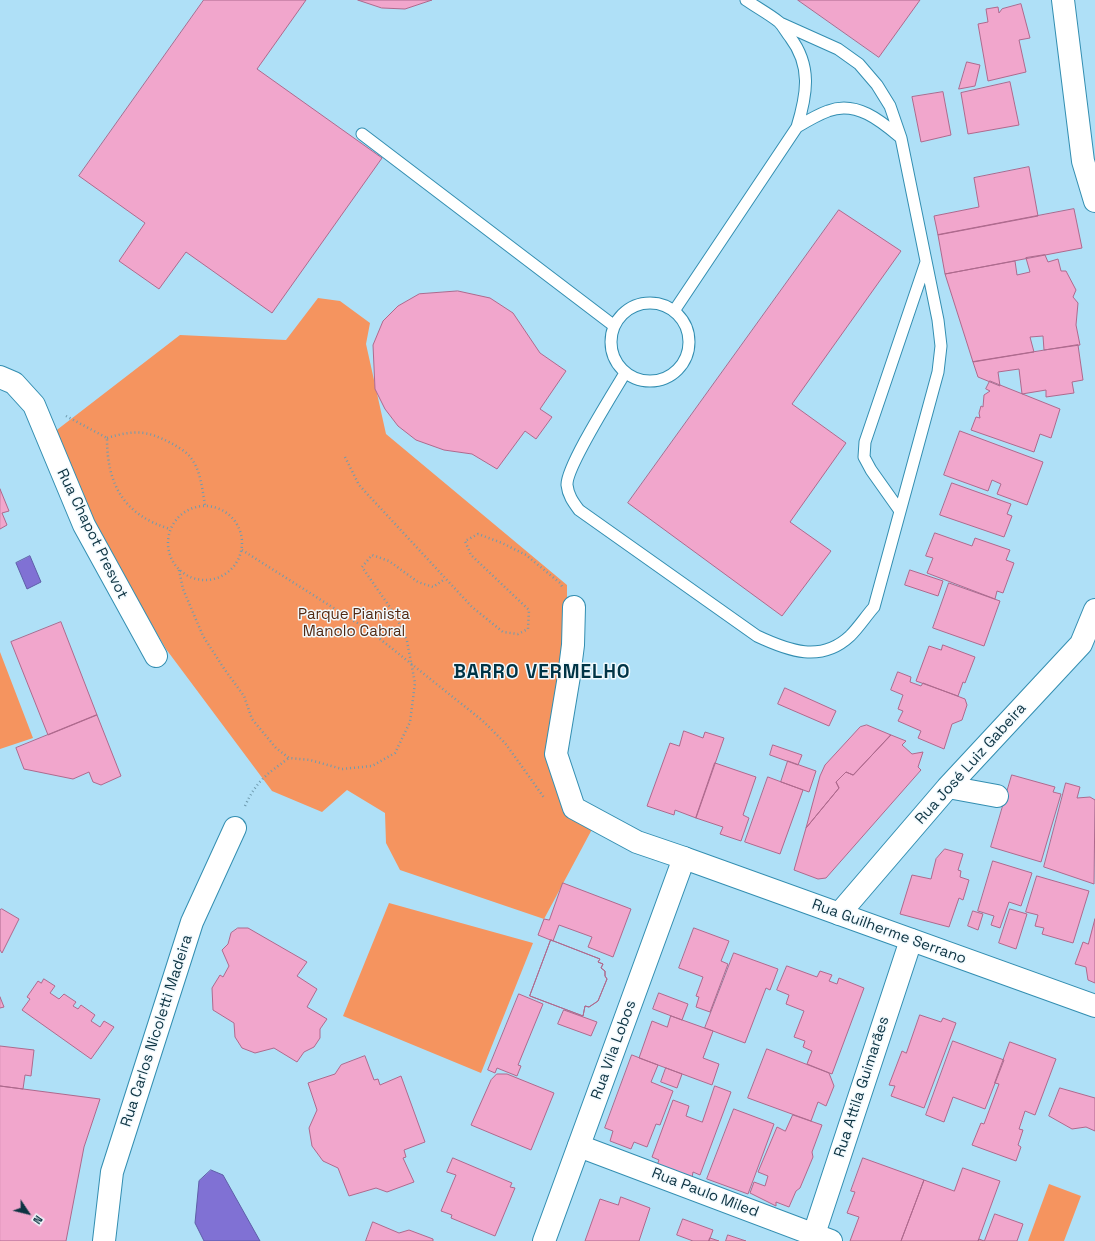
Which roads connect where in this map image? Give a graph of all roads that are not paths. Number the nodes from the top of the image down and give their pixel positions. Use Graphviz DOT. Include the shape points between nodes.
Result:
graph roads {
  1 [pos="746,0"];
  2 [pos="1063,0"];
  3 [pos="780,22"];
  4 [pos="797,127"];
  5 [pos="362,134"];
  6 [pos="901,138"];
  7 [pos="1095,201"];
  8 [pos="926,261"];
  9 [pos="674,310"];
  10 [pos="614,325"];
  11 [pos="625,373"];
  12 [pos="0,377"];
  13 [pos="900,511"];
  14 [pos="574,607"];
  15 [pos="1095,610"];
  16 [pos="156,656"];
  17 [pos="948,787"];
  18 [pos="997,796"];
  19 [pos="235,828"];
  20 [pos="684,858"];
  21 [pos="839,914"];
  22 [pos="911,940"];
  23 [pos="1095,1006"];
  24 [pos="579,1146"];
  25 [pos="823,1238"];
  26 [pos="104,1241"];
  27 [pos="544,1241"];
  1 -- 3 [label="lane"];
  2 -- 7 [label="street" via="1083,161"];
  3 -- 4 [label="lane" via="799,49 805,70 806,88"];
  3 -- 6 [label="lane" via="838,49 859,64 877,85 890,106"];
  4 -- 6 [label="lane" via="829,110 844,108 877,118"];
  4 -- 9 [label="lane"];
  5 -- 10 [label="lane"];
  6 -- 8 [label="lane"];
  8 -- 13 [label="lane" via="941,346 938,372"];
  8 -- 13 [label="lane" via="865,442 864,457"];
  9 -- 10 [label="lane" via="658,303 640,303 625,311"];
  9 -- 11 [label="lane" via="684,322 689,337 688,352 681,366 669,376 654,381 638,380"];
  10 -- 11 [label="lane" via="610,338 611,351 616,363"];
  11 -- 13 [label="lane" via="573,465 567,484 571,498 579,510 757,636 803,652 827,651 850,636 874,607"];
  12 -- 16 [label="street, Rua Chapot Presvot" via="14,383 34,405 84,525"];
  14 -- 20 [label="street, Rua Guilherme Serrano" via="573,645 556,754 574,808 637,842"];
  15 -- 17 [label="street, Rua José Luiz Gabeira" via="1081,644"];
  17 -- 18 [label="street"];
  17 -- 21 [label="street, Rua José Luiz Gabeira"];
  19 -- 26 [label="street, Rua Carlos Nicoletti Madeira" via="192,922 114,1164"];
  20 -- 21 [label="street, Rua Guilherme Serrano"];
  20 -- 24 [label="street, Rua Vila Lobos"];
  21 -- 22 [label="street, Rua Guilherme Serrano"];
  22 -- 23 [label="street, Rua Guilherme Serrano"];
  22 -- 25 [label="street, Rua Attila Guimarães"];
  24 -- 25 [label="street, Rua Paulo Miled"];
  24 -- 27 [label="street, Rua Vila Lobos"];
}
